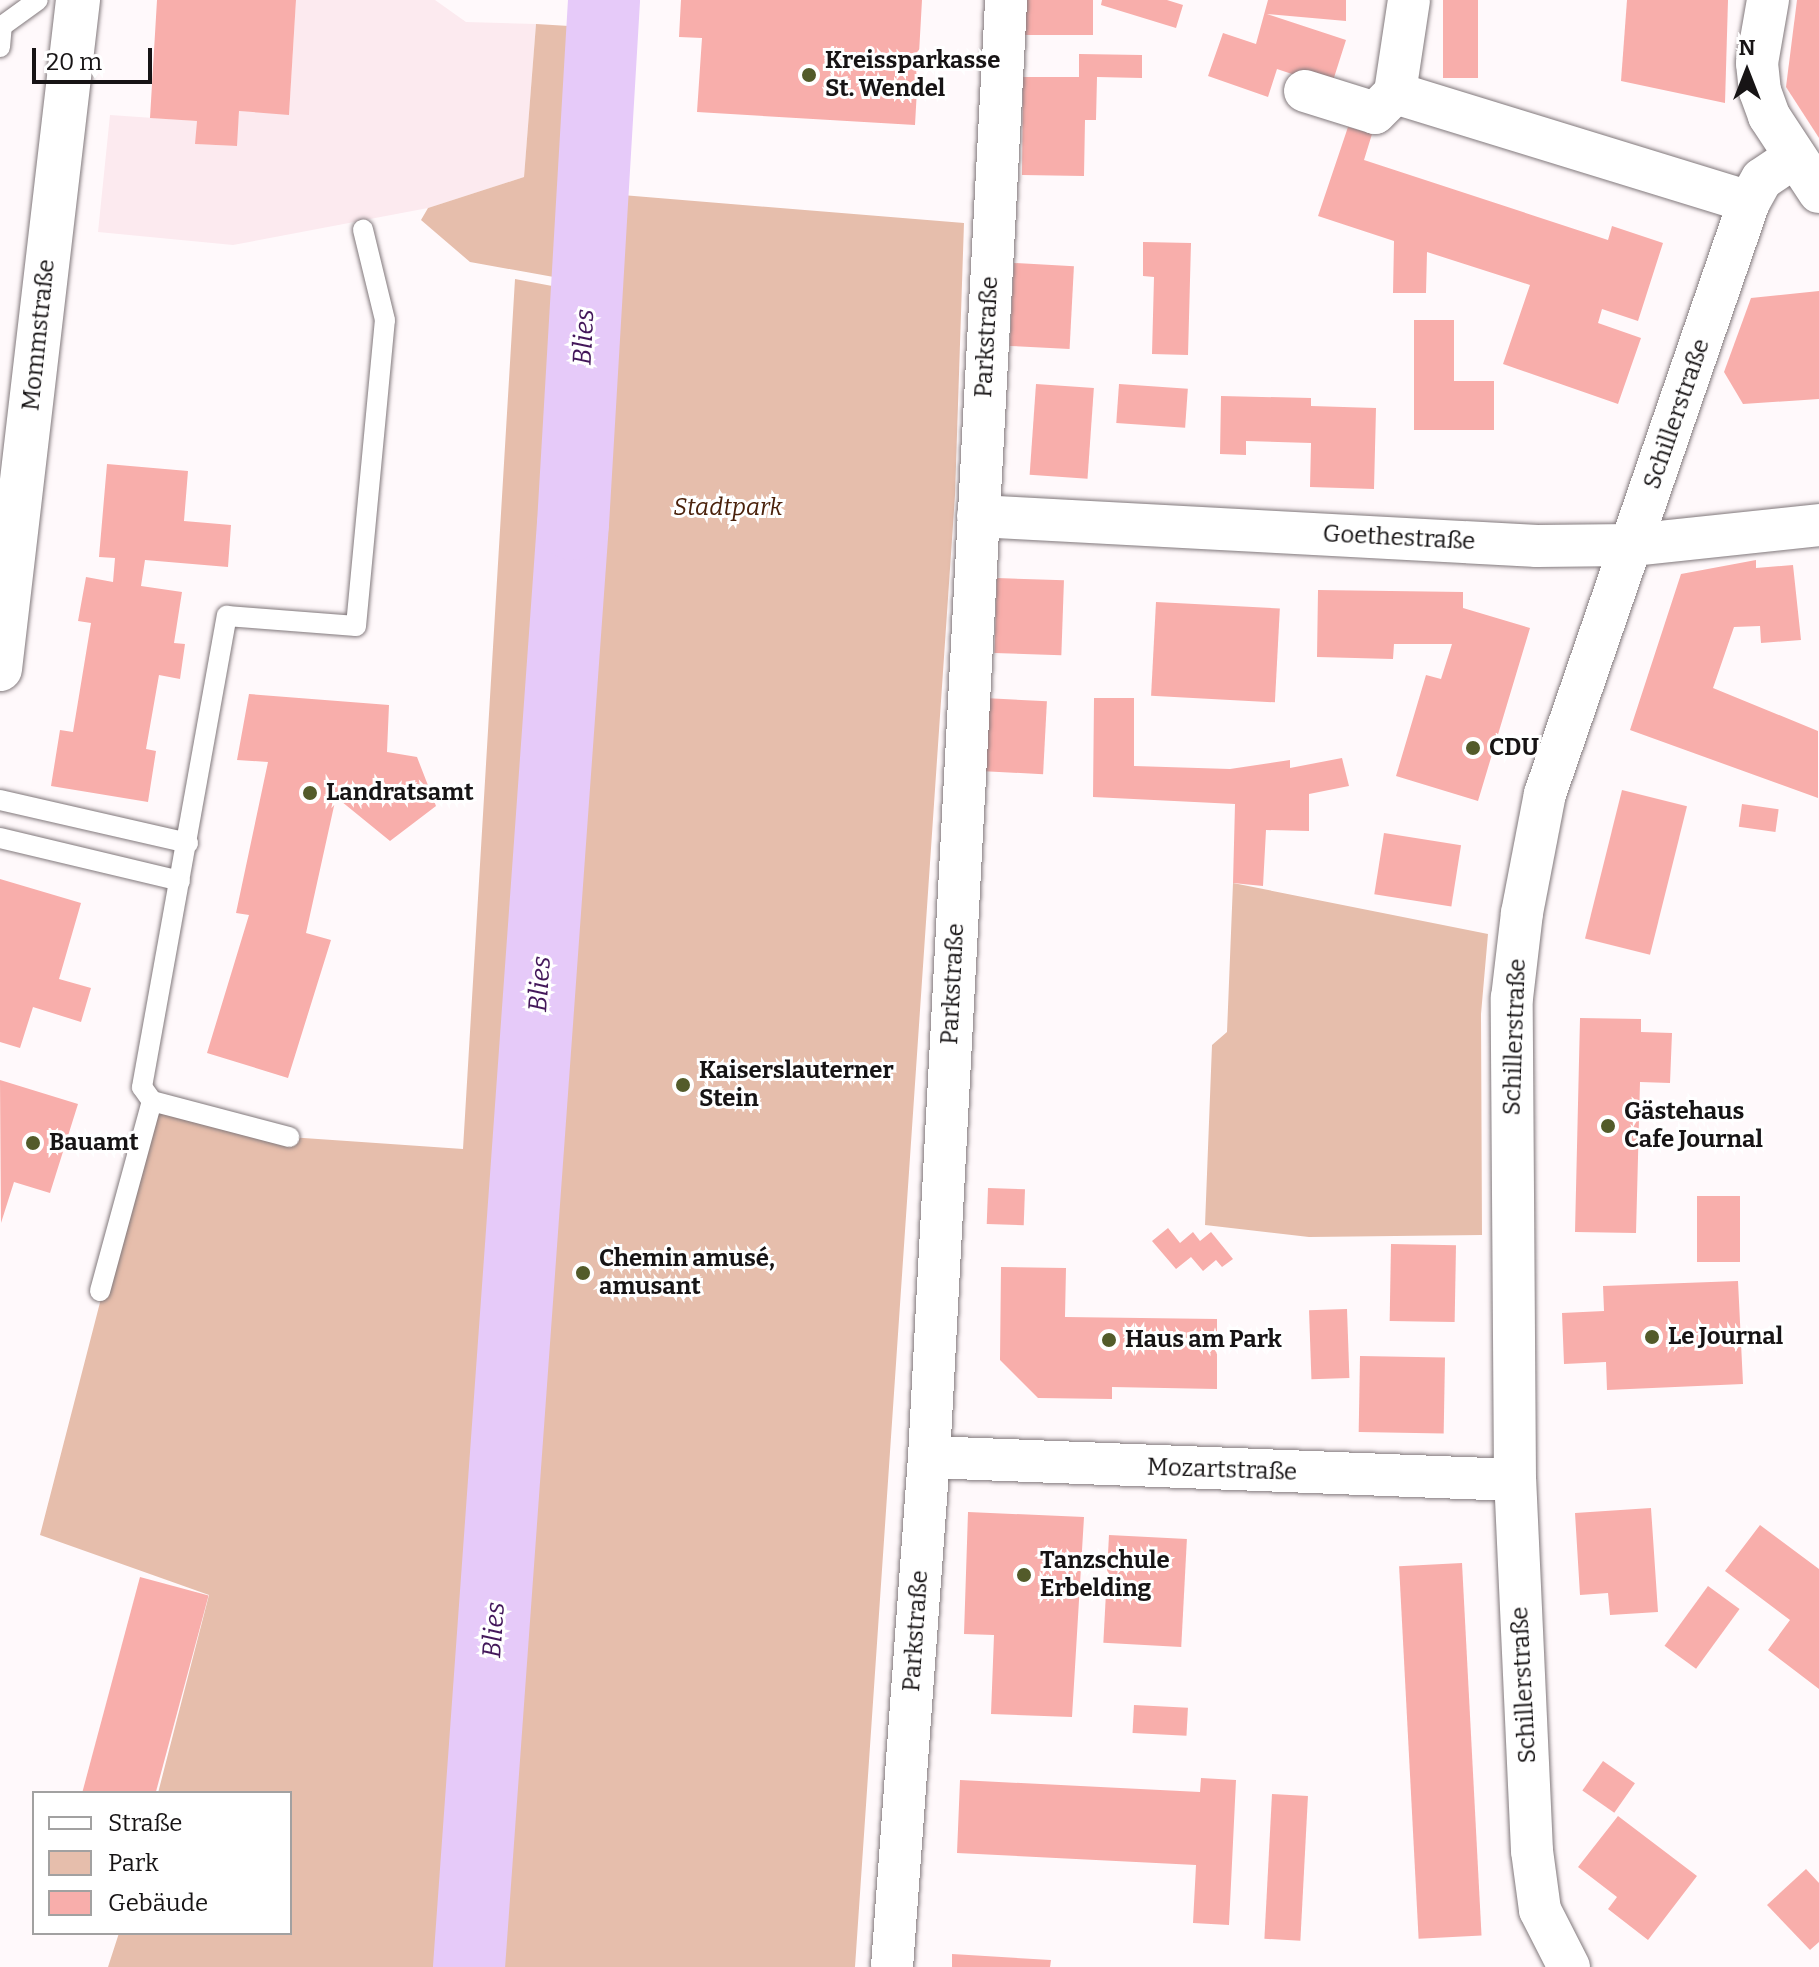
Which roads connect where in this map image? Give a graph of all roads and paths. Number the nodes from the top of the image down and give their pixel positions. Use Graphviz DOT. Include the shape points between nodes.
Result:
graph roads {
  1 [pos="38,0"];
  2 [pos="78,0"];
  3 [pos="108,0"];
  4 [pos="1006,0"];
  5 [pos="1409,0"];
  6 [pos="1768,0"];
  7 [pos="1,32"];
  8 [pos="1305,91"];
  9 [pos="1395,93"];
  10 [pos="1795,157"];
  11 [pos="56,178"];
  12 [pos="1819,192"];
  13 [pos="1749,202"];
  14 [pos="363,230"];
  15 [pos="978,516"];
  16 [pos="1819,525"];
  17 [pos="1632,545"];
  18 [pos="0,669"];
  19 [pos="0,800"];
  20 [pos="0,838"];
  21 [pos="188,843"];
  22 [pos="180,881"];
  23 [pos="152,1101"];
  24 [pos="289,1137"];
  25 [pos="100,1291"];
  26 [pos="929,1457"];
  27 [pos="1515,1480"];
  28 [pos="892,1967"];
  29 [pos="1569,1967"];
  1 -- 7 [label="lane"];
  2 -- 11 [label="main road, Mommstraße"];
  3 -- 11 [label="main road"];
  4 -- 15 [label="street, Parkstraße"];
  5 -- 9 [label="street"];
  6 -- 10 [label="street" via="1757,63 1760,91"];
  8 -- 9 [label="street" via="1375,113"];
  9 -- 13 [label="street"];
  10 -- 12 [label="street"];
  10 -- 13 [label="street, Schillerstraße" via="1762,179"];
  11 -- 18 [label="main road, Mommstraße"];
  13 -- 17 [label="street, Schillerstraße"];
  14 -- 21 [label="lane" via="385,320 356,626 227,616"];
  15 -- 17 [label="street, Goethestraße" via="1537,546"];
  15 -- 26 [label="street, Parkstraße"];
  16 -- 17 [label="street, Goethestraße"];
  17 -- 27 [label="street, Schillerstraße" via="1545,794 1522,913 1512,998"];
  19 -- 21 [label="lane"];
  20 -- 22 [label="lane"];
  21 -- 22 [label="lane"];
  22 -- 23 [label="lane" via="142,1087"];
  23 -- 24 [label="lane"];
  23 -- 25 [label="lane"];
  26 -- 27 [label="street, Mozartstraße"];
  26 -- 28 [label="street, Parkstraße"];
  27 -- 29 [label="street, Schillerstraße" via="1532,1851 1540,1910"];
}
